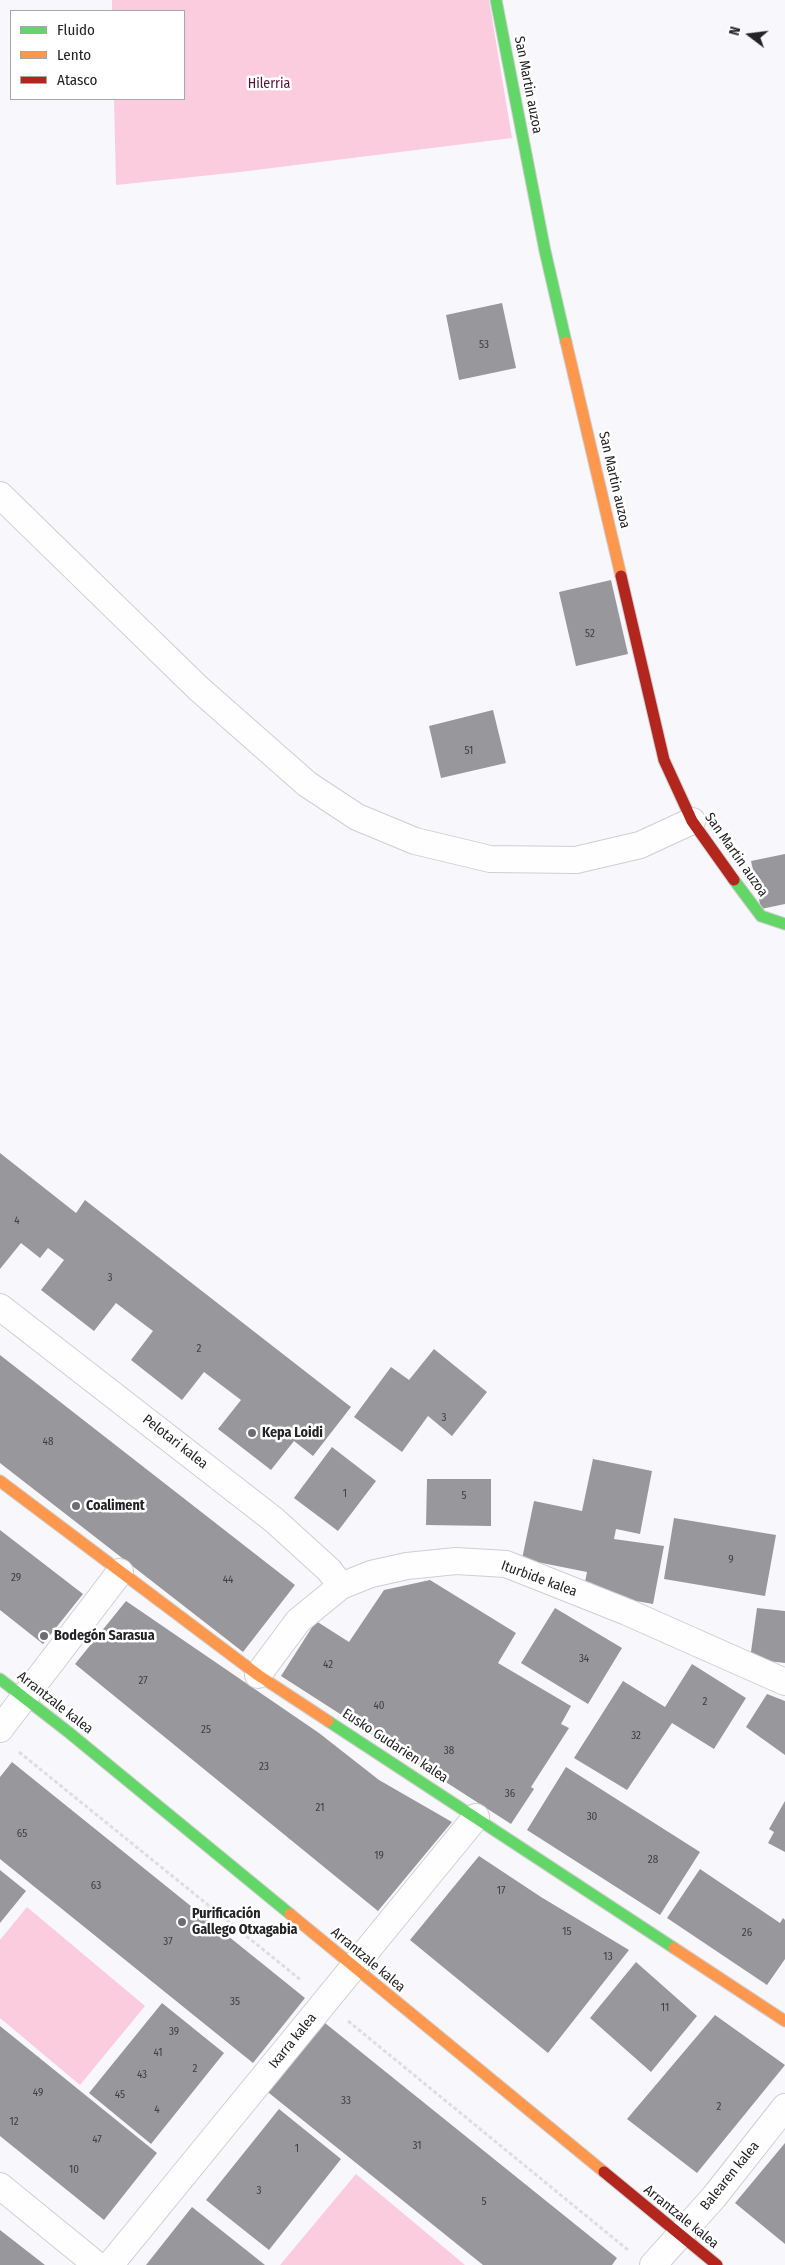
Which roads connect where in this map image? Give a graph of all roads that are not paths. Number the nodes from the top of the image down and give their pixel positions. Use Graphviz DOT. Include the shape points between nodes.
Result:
graph roads {
  1 [pos="496,0"];
  2 [pos="0,495"];
  3 [pos="692,821"];
  4 [pos="785,924"];
  5 [pos="0,1307"];
  6 [pos="0,1481"];
  7 [pos="120,1572"];
  8 [pos="341,1586"];
  9 [pos="258,1675"];
  10 [pos="0,1679"];
  11 [pos="785,1682"];
  12 [pos="24,1698"];
  13 [pos="0,1729"];
  14 [pos="476,1817"];
  15 [pos="354,1968"];
  16 [pos="785,2021"];
  17 [pos="785,2108"];
  18 [pos="0,2186"];
  19 [pos="679,2236"];
  20 [pos="97,2265"];
  21 [pos="110,2265"];
  22 [pos="654,2265"];
  23 [pos="717,2265"];
  1 -- 3 [label="street, San Martin auzoa" via="545,251 664,760"];
  2 -- 3 [label="street" via="198,688 307,784 358,817 415,841 499,860 576,860 640,845"];
  3 -- 4 [label="street, San Martin auzoa" via="761,916"];
  5 -- 8 [label="street, Pelotari kalea" via="274,1520 329,1570"];
  6 -- 7 [label="street, Eusko Gudarien kalea"];
  7 -- 9 [label="street, Eusko Gudarien kalea"];
  7 -- 12 [label="street"];
  8 -- 9 [label="street, Iturbide kalea" via="298,1621"];
  8 -- 11 [label="street, Iturbide kalea" via="371,1574 406,1566 456,1561 506,1564 627,1612"];
  9 -- 14 [label="street, Eusko Gudarien kalea"];
  10 -- 12 [label="street, Arrantzale kalea"];
  12 -- 13 [label="street"];
  12 -- 15 [label="street, Arrantzale kalea"];
  14 -- 15 [label="street, Ixarra kalea"];
  14 -- 16 [label="street, Eusko Gudarien kalea"];
  15 -- 19 [label="street, Arrantzale kalea"];
  15 -- 21 [label="street, Ixarra kalea"];
  17 -- 19 [label="street, Balearen kalea"];
  18 -- 20 [label="street"];
  19 -- 22 [label="street, Balearen kalea"];
  19 -- 23 [label="street, Arrantzale kalea"];
}
